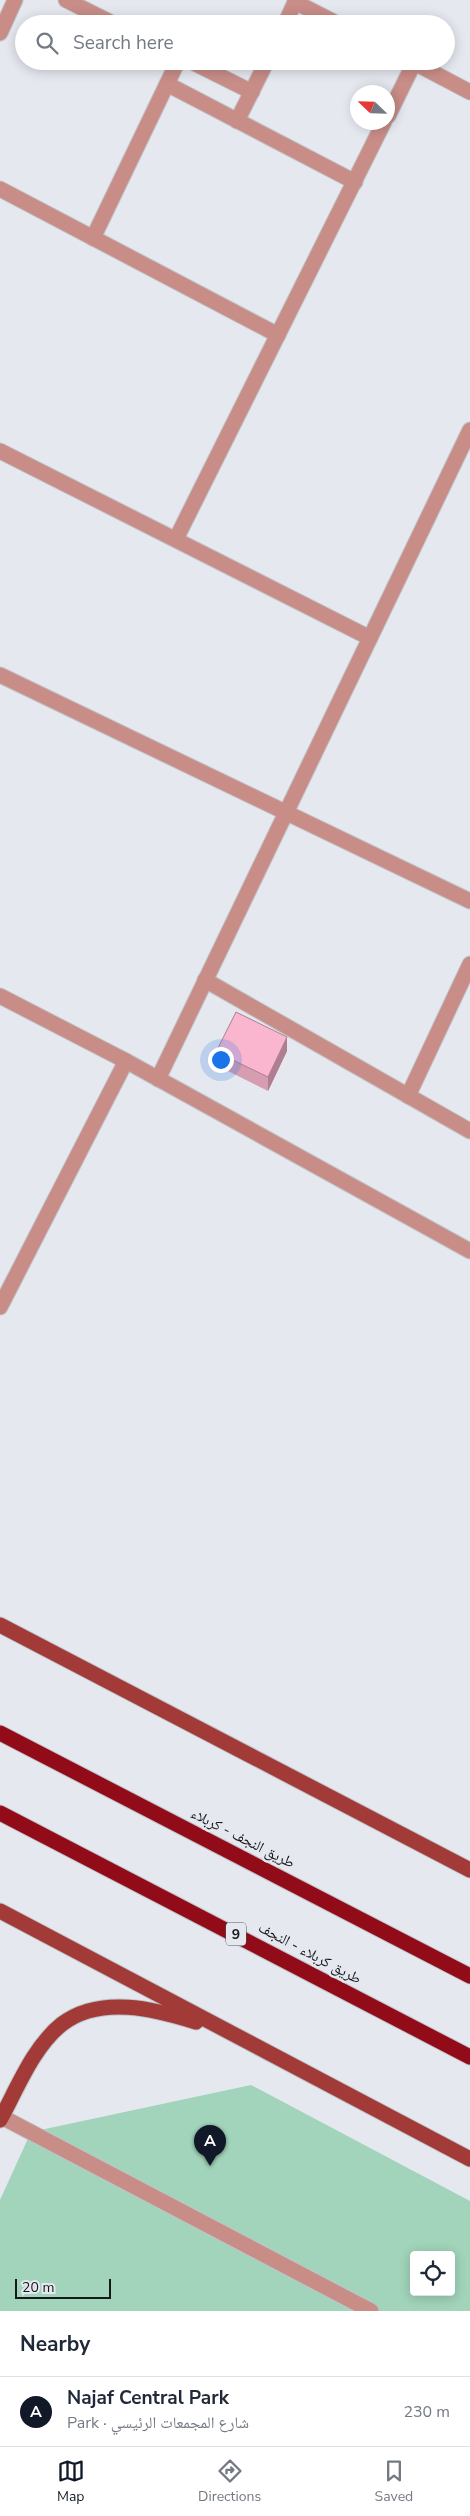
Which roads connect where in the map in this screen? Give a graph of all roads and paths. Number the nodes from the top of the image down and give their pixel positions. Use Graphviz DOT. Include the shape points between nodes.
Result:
graph roads {
  1 [pos="15,0"];
  2 [pos="66,0"];
  3 [pos="296,1"];
  4 [pos="96,15"];
  5 [pos="289,15"];
  6 [pos="322,15"];
  7 [pos="0,33"];
  8 [pos="174,70"];
  9 [pos="208,70"];
  10 [pos="263,70"];
  11 [pos="408,70"];
  12 [pos="427,70"];
  13 [pos="167,84"];
  14 [pos="252,92"];
  15 [pos="470,92"];
  16 [pos="395,100"];
  17 [pos="237,121"];
  18 [pos="380,130"];
  19 [pos="355,182"];
  20 [pos="0,189"];
  21 [pos="94,238"];
  22 [pos="278,335"];
  23 [pos="470,430"];
  24 [pos="0,450"];
  25 [pos="176,540"];
  26 [pos="370,638"];
  27 [pos="0,675"];
  28 [pos="287,811"];
  29 [pos="470,901"];
  30 [pos="470,964"];
  31 [pos="205,980"];
  32 [pos="0,996"];
  33 [pos="126,1061"];
  34 [pos="158,1079"];
  35 [pos="408,1096"];
  36 [pos="470,1131"];
  37 [pos="470,1251"];
  38 [pos="0,1307"];
  39 [pos="0,1625"];
  40 [pos="0,1733"];
  41 [pos="0,1813"];
  42 [pos="470,1870"];
  43 [pos="0,1911"];
  44 [pos="470,1976"];
  45 [pos="280,2058"];
  46 [pos="470,2058"];
  47 [pos="1,2119"];
  48 [pos="470,2158"];
  49 [pos="371,2311"];
  1 -- 7 [label="street"];
  2 -- 4 [label="street"];
  3 -- 5 [label="street"];
  3 -- 6 [label="street"];
  8 -- 13 [label="street"];
  9 -- 14 [label="street"];
  10 -- 14 [label="street"];
  11 -- 16 [label="street"];
  12 -- 15 [label="street"];
  13 -- 17 [label="street"];
  13 -- 21 [label="street"];
  14 -- 17 [label="street"];
  17 -- 19 [label="street"];
  18 -- 19 [label="street"];
  19 -- 22 [label="street"];
  20 -- 21 [label="street"];
  21 -- 22 [label="street"];
  22 -- 25 [label="street"];
  23 -- 26 [label="street"];
  24 -- 25 [label="street"];
  25 -- 26 [label="street"];
  26 -- 28 [label="street"];
  27 -- 28 [label="street"];
  28 -- 29 [label="street"];
  28 -- 31 [label="street"];
  30 -- 35 [label="street"];
  31 -- 34 [label="street"];
  31 -- 35 [label="street"];
  32 -- 33 [label="street"];
  33 -- 34 [label="street"];
  33 -- 38 [label="street"];
  34 -- 37 [label="street"];
  35 -- 36 [label="street"];
  39 -- 42 [label="main road"];
  40 -- 44 [label="highway, طريق النجف - کربلاء"];
  41 -- 46 [label="highway, طريق کربلاء - النجف / 9"];
  43 -- 45 [label="main road"];
  45 -- 47 [label="main road" via="178,2016 131,2008 100,2009 63,2024 44,2044"];
  45 -- 48 [label="main road"];
  47 -- 49 [label="street"];
}
